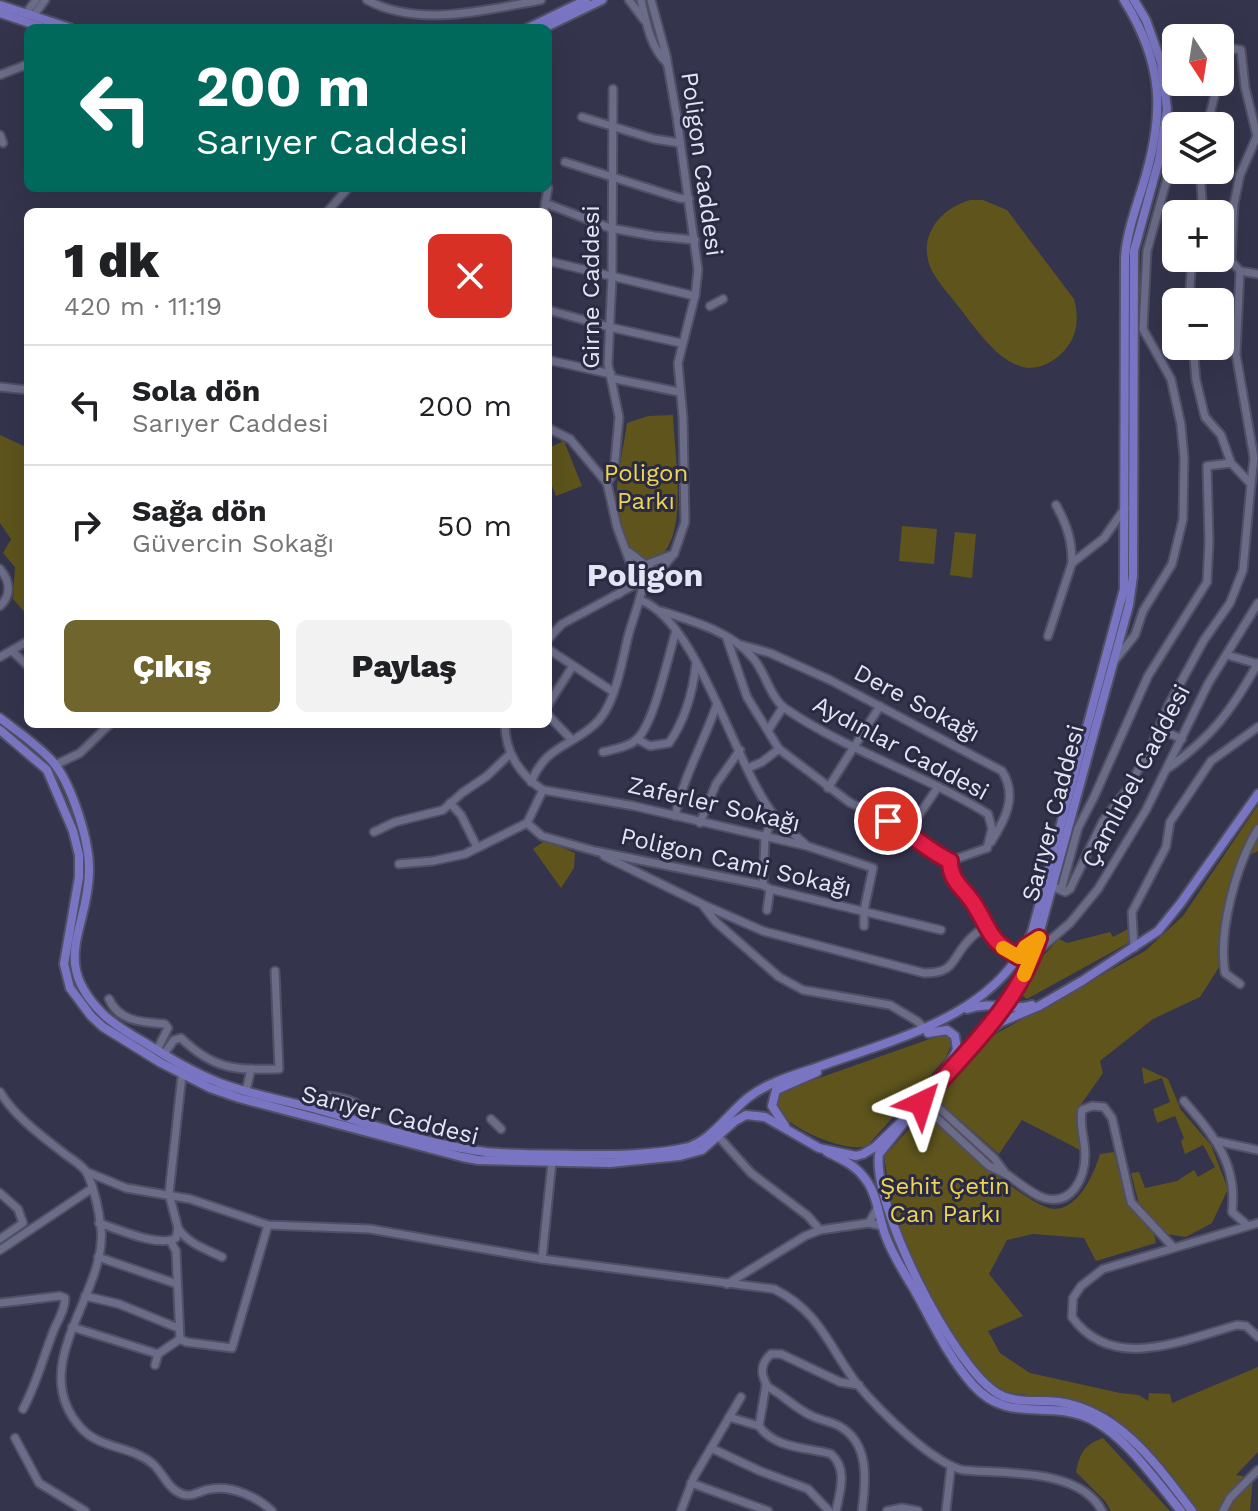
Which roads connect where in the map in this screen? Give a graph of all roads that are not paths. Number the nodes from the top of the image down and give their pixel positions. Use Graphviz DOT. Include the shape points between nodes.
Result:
graph roads {
  1 [pos="36,0"];
  2 [pos="45,0"];
  3 [pos="367,0"];
  4 [pos="491,0"];
  5 [pos="513,0"];
  6 [pos="541,0"];
  7 [pos="586,0"];
  8 [pos="602,0"];
  9 [pos="629,0"];
  10 [pos="641,0"];
  11 [pos="653,0"];
  12 [pos="1124,0"];
  13 [pos="1134,0"];
  14 [pos="0,5"];
  15 [pos="1141,5"];
  16 [pos="500,7"];
  17 [pos="0,13"];
  18 [pos="29,18"];
  19 [pos="38,24"];
  20 [pos="54,24"];
  21 [pos="544,24"];
  22 [pos="546,24"];
  23 [pos="647,24"];
  24 [pos="1234,49"];
  25 [pos="667,63"];
  26 [pos="24,66"];
  27 [pos="0,75"];
  28 [pos="613,89"];
  29 [pos="582,117"];
  30 [pos="614,128"];
  31 [pos="680,143"];
  32 [pos="565,162"];
  33 [pos="611,177"];
  34 [pos="1166,184"];
  35 [pos="344,192"];
  36 [pos="547,192"];
  37 [pos="689,199"];
  38 [pos="545,203"];
  39 [pos="330,208"];
  40 [pos="544,208"];
  41 [pos="610,228"];
  42 [pos="695,240"];
  43 [pos="552,262"];
  44 [pos="1240,271"];
  45 [pos="1258,274"];
  46 [pos="612,277"];
  47 [pos="695,296"];
  48 [pos="723,299"];
  49 [pos="710,306"];
  50 [pos="552,311"];
  51 [pos="609,327"];
  52 [pos="681,343"];
  53 [pos="1194,360"];
  54 [pos="552,361"];
  55 [pos="611,376"];
  56 [pos="0,387"];
  57 [pos="24,390"];
  58 [pos="679,392"];
  59 [pos="1258,401"];
  60 [pos="1246,402"];
  61 [pos="552,430"];
  62 [pos="1231,463"];
  63 [pos="607,483"];
  64 [pos="1251,484"];
  65 [pos="1056,505"];
  66 [pos="1125,508"];
  67 [pos="627,550"];
  68 [pos="674,554"];
  69 [pos="1072,563"];
  70 [pos="643,566"];
  71 [pos="0,569"];
  72 [pos="634,573"];
  73 [pos="653,577"];
  74 [pos="641,584"];
  75 [pos="619,594"];
  76 [pos="640,600"];
  77 [pos="0,606"];
  78 [pos="1257,606"];
  79 [pos="661,611"];
  80 [pos="1143,611"];
  81 [pos="1123,613"];
  82 [pos="676,631"];
  83 [pos="552,635"];
  84 [pos="1048,636"];
  85 [pos="731,641"];
  86 [pos="24,644"];
  87 [pos="12,651"];
  88 [pos="552,652"];
  89 [pos="1227,655"];
  90 [pos="0,657"];
  91 [pos="696,661"];
  92 [pos="1114,661"];
  93 [pos="24,662"];
  94 [pos="1258,663"];
  95 [pos="572,667"];
  96 [pos="612,691"];
  97 [pos="552,699"];
  98 [pos="717,704"];
  99 [pos="880,706"];
  100 [pos="783,707"];
  101 [pos="0,718"];
  102 [pos="552,719"];
  103 [pos="1258,727"];
  104 [pos="106,728"];
  105 [pos="506,728"];
  106 [pos="769,729"];
  107 [pos="1159,729"];
  108 [pos="0,730"];
  109 [pos="571,739"];
  110 [pos="637,739"];
  111 [pos="1182,739"];
  112 [pos="855,748"];
  113 [pos="779,749"];
  114 [pos="740,750"];
  115 [pos="603,752"];
  116 [pos="510,754"];
  117 [pos="51,767"];
  118 [pos="748,768"];
  119 [pos="1167,769"];
  120 [pos="531,782"];
  121 [pos="938,787"];
  122 [pos="828,788"];
  123 [pos="543,790"];
  124 [pos="1258,794"];
  125 [pos="450,803"];
  126 [pos="774,815"];
  127 [pos="675,816"];
  128 [pos="527,823"];
  129 [pos="700,823"];
  130 [pos="1258,829"];
  131 [pos="908,831"];
  132 [pos="374,832"];
  133 [pos="765,837"];
  134 [pos="807,846"];
  135 [pos="477,847"];
  136 [pos="987,848"];
  137 [pos="595,851"];
  138 [pos="950,861"];
  139 [pos="399,864"];
  140 [pos="766,887"];
  141 [pos="1057,889"];
  142 [pos="702,904"];
  143 [pos="767,910"];
  144 [pos="864,910"];
  145 [pos="864,926"];
  146 [pos="985,927"];
  147 [pos="1062,929"];
  148 [pos="941,930"];
  149 [pos="1039,938"];
  150 [pos="1025,947"];
  151 [pos="1134,948"];
  152 [pos="1034,954"];
  153 [pos="1019,957"];
  154 [pos="275,971"];
  155 [pos="1240,984"];
  156 [pos="1015,990"];
  157 [pos="109,999"];
  158 [pos="1044,1001"];
  159 [pos="1004,1005"];
  160 [pos="1027,1007"];
  161 [pos="958,1012"];
  162 [pos="925,1029"];
  163 [pos="904,1037"];
  164 [pos="977,1038"];
  165 [pos="160,1052"];
  166 [pos="835,1061"];
  167 [pos="251,1069"];
  168 [pos="182,1075"];
  169 [pos="944,1077"];
  170 [pos="246,1091"];
  171 [pos="0,1092"];
  172 [pos="924,1100"];
  173 [pos="1184,1101"];
  174 [pos="318,1110"];
  175 [pos="913,1112"];
  176 [pos="491,1119"];
  177 [pos="370,1125"];
  178 [pos="501,1129"];
  179 [pos="718,1136"];
  180 [pos="797,1138"];
  181 [pos="1216,1141"];
  182 [pos="819,1148"];
  183 [pos="1258,1150"];
  184 [pos="552,1162"];
  185 [pos="87,1172"];
  186 [pos="91,1189"];
  187 [pos="0,1193"];
  188 [pos="169,1194"];
  189 [pos="878,1207"];
  190 [pos="1232,1212"];
  191 [pos="99,1223"];
  192 [pos="869,1223"];
  193 [pos="1258,1223"];
  194 [pos="268,1225"];
  195 [pos="1247,1225"];
  196 [pos="883,1226"];
  197 [pos="178,1228"];
  198 [pos="820,1230"];
  199 [pos="1223,1232"];
  200 [pos="0,1239"];
  201 [pos="171,1242"];
  202 [pos="1173,1247"];
  203 [pos="0,1250"];
  204 [pos="98,1257"];
  205 [pos="222,1257"];
  206 [pos="542,1259"];
  207 [pos="177,1284"];
  208 [pos="727,1284"];
  209 [pos="85,1296"];
  210 [pos="0,1303"];
  211 [pos="72,1327"];
  212 [pos="178,1328"];
  213 [pos="1258,1337"];
  214 [pos="180,1339"];
  215 [pos="158,1354"];
  216 [pos="155,1365"];
  217 [pos="766,1384"];
  218 [pos="859,1385"];
  219 [pos="741,1397"];
  220 [pos="23,1409"];
  221 [pos="729,1417"];
  222 [pos="759,1426"];
  223 [pos="15,1438"];
  224 [pos="711,1448"];
  225 [pos="951,1466"];
  226 [pos="1258,1470"];
  227 [pos="691,1483"];
  228 [pos="85,1511"];
  229 [pos="272,1511"];
  230 [pos="681,1511"];
  231 [pos="768,1511"];
  232 [pos="829,1511"];
  233 [pos="836,1511"];
  234 [pos="862,1511"];
  235 [pos="887,1511"];
  236 [pos="918,1511"];
  237 [pos="946,1511"];
  238 [pos="1102,1511"];
  239 [pos="1181,1511"];
  240 [pos="1192,1511"];
  241 [pos="1223,1511"];
  1 -- 18 [label="street"];
  2 -- 18 [label="street"];
  3 -- 16 [label="street" via="387,11 428,15"];
  4 -- 16 [label="street"];
  5 -- 16 [label="street"];
  6 -- 16 [label="street"];
  7 -- 21 [label="main road"];
  8 -- 22 [label="main road"];
  9 -- 23 [label="street"];
  10 -- 23 [label="street, Poligon Caddesi"];
  11 -- 25 [label="street, Poligon Caddesi"];
  12 -- 66 [label="main road, Sarıyer Caddesi" via="1148,47 1159,102 1152,156 1126,250"];
  13 -- 15 [label="main road, Sarıyer Caddesi"];
  14 -- 18 [label="main road"];
  15 -- 81 [label="main road, Sarıyer Caddesi" via="1161,62 1167,109 1134,251 1133,576"];
  17 -- 18 [label="main road"];
  18 -- 19 [label="main road"];
  18 -- 20 [label="main road"];
  23 -- 25 [label="street, Poligon Caddesi"];
  24 -- 44 [label="street" via="1241,50 1257,136 1234,204 1231,261"];
  25 -- 31 [label="street, Poligon Caddesi"];
  26 -- 27 [label="street"];
  28 -- 30 [label="street, Girne Caddesi"];
  29 -- 30 [label="street"];
  30 -- 31 [label="street"];
  30 -- 33 [label="street, Girne Caddesi"];
  31 -- 37 [label="street, Poligon Caddesi"];
  32 -- 33 [label="street"];
  33 -- 37 [label="street"];
  33 -- 41 [label="street, Girne Caddesi"];
  34 -- 80 [label="street" via="1147,251 1143,329 1171,379 1181,425 1183,519 1172,564"];
  35 -- 39 [label="street"];
  36 -- 38 [label="street"];
  37 -- 42 [label="street, Poligon Caddesi"];
  38 -- 40 [label="street"];
  38 -- 41 [label="street"];
  41 -- 42 [label="street"];
  41 -- 46 [label="street, Girne Caddesi"];
  42 -- 47 [label="street, Poligon Caddesi"];
  43 -- 46 [label="street"];
  44 -- 45 [label="street"];
  44 -- 60 [label="street" via="1236,354"];
  46 -- 47 [label="street"];
  46 -- 51 [label="street, Girne Caddesi"];
  47 -- 52 [label="street, Poligon Caddesi"];
  48 -- 49 [label="street"];
  50 -- 51 [label="street"];
  51 -- 52 [label="street"];
  51 -- 55 [label="street, Girne Caddesi"];
  52 -- 58 [label="street, Poligon Caddesi"];
  53 -- 62 [label="street" via="1205,417 1221,435"];
  54 -- 55 [label="street"];
  55 -- 58 [label="street"];
  55 -- 63 [label="street, Girne Caddesi" via="619,440"];
  56 -- 57 [label="street"];
  58 -- 68 [label="street, Poligon Caddesi" via="686,513"];
  59 -- 60 [label="street"];
  60 -- 64 [label="street" via="1254,458"];
  61 -- 63 [label="street" via="570,439"];
  62 -- 64 [label="street"];
  62 -- 141 [label="street" via="1207,466 1207,582 1148,676 1078,828"];
  63 -- 67 [label="street"];
  64 -- 107 [label="street" via="1243,570"];
  65 -- 69 [label="street" via="1068,526"];
  66 -- 69 [label="street" via="1104,538"];
  66 -- 81 [label="main road, Sarıyer Caddesi"];
  67 -- 70 [label="street"];
  67 -- 72 [label="street"];
  68 -- 70 [label="street"];
  68 -- 73 [label="street"];
  69 -- 84 [label="street"];
  70 -- 72 [label="street"];
  70 -- 73 [label="street"];
  71 -- 77 [label="street" via="9,589"];
  72 -- 74 [label="street"];
  72 -- 75 [label="street"];
  73 -- 74 [label="street"];
  74 -- 75 [label="street"];
  74 -- 76 [label="street"];
  75 -- 83 [label="street"];
  76 -- 79 [label="street, Aydınlar Caddesi"];
  76 -- 96 [label="street"];
  78 -- 89 [label="street, Çamlıbel Caddesi"];
  79 -- 82 [label="street"];
  79 -- 85 [label="street, Aydınlar Caddesi"];
  80 -- 81 [label="street"];
  80 -- 92 [label="street" via="1139,628"];
  81 -- 92 [label="main road, Sarıyer Caddesi"];
  81 -- 150 [label="main road, Sarıyer Caddesi"];
  82 -- 91 [label="street"];
  82 -- 110 [label="street"];
  85 -- 99 [label="street, Dere Sokağı" via="770,653"];
  85 -- 100 [label="street, Aydınlar Caddesi" via="753,658"];
  85 -- 106 [label="street" via="747,697"];
  86 -- 87 [label="street"];
  87 -- 90 [label="street"];
  87 -- 93 [label="street"];
  88 -- 95 [label="street"];
  89 -- 94 [label="street"];
  89 -- 111 [label="street, Çamlıbel Caddesi"];
  91 -- 98 [label="street"];
  91 -- 110 [label="street" via="693,688 669,743 650,746"];
  92 -- 141 [label="main road, Sarıyer Caddesi"];
  94 -- 119 [label="street" via="1235,705 1206,739"];
  95 -- 96 [label="street"];
  95 -- 97 [label="street"];
  96 -- 109 [label="street" via="606,712"];
  98 -- 114 [label="street"];
  98 -- 127 [label="street" via="681,786"];
  99 -- 112 [label="street"];
  99 -- 136 [label="street, Dere Sokağı" via="1002,771 1011,796 1003,823"];
  100 -- 106 [label="street"];
  100 -- 112 [label="street, Aydınlar Caddesi"];
  101 -- 117 [label="main road, Sarıyer Caddesi" via="45,754"];
  102 -- 109 [label="street"];
  103 -- 151 [label="street" via="1211,761 1170,822 1166,847 1132,912"];
  104 -- 117 [label="street" via="80,753"];
  105 -- 116 [label="street"];
  106 -- 113 [label="street"];
  107 -- 111 [label="street"];
  107 -- 141 [label="street" via="1128,788 1103,821 1070,889"];
  108 -- 117 [label="main road, Sarıyer Caddesi"];
  109 -- 120 [label="street" via="538,765"];
  110 -- 115 [label="street"];
  111 -- 119 [label="street, Çamlıbel Caddesi"];
  112 -- 121 [label="street, Aydınlar Caddesi"];
  112 -- 122 [label="street"];
  113 -- 118 [label="street"];
  113 -- 122 [label="street"];
  114 -- 118 [label="street"];
  114 -- 129 [label="street" via="716,784"];
  116 -- 120 [label="street"];
  116 -- 125 [label="street"];
  117 -- 165 [label="main road, Sarıyer Caddesi" via="72,802 89,860 74,949 76,974 103,1015"];
  117 -- 168 [label="main road, Sarıyer Caddesi" via="79,855 78,889 63,955 70,988 103,1027"];
  118 -- 126 [label="street"];
  119 -- 147 [label="street, Çamlıbel Caddesi" via="1098,889"];
  120 -- 123 [label="street"];
  121 -- 131 [label="street"];
  121 -- 136 [label="street, Aydınlar Caddesi" via="988,814 992,829"];
  122 -- 131 [label="street"];
  123 -- 127 [label="street, Zaferler Sokağı"];
  123 -- 128 [label="street"];
  124 -- 151 [label="main road" via="1169,918"];
  125 -- 132 [label="street" via="443,810"];
  125 -- 135 [label="street"];
  126 -- 133 [label="street"];
  126 -- 134 [label="street"];
  127 -- 129 [label="street, Zaferler Sokağı"];
  128 -- 135 [label="street"];
  128 -- 137 [label="street, Poligon Cami Sokağı" via="542,836"];
  129 -- 133 [label="street, Zaferler Sokağı"];
  130 -- 155 [label="street" via="1236,877 1222,959 1225,973"];
  131 -- 138 [label="street"];
  133 -- 134 [label="street, Zaferler Sokağı"];
  133 -- 140 [label="street"];
  134 -- 144 [label="street, Zaferler Sokağı" via="873,868"];
  135 -- 139 [label="street" via="433,861"];
  136 -- 138 [label="street"];
  137 -- 140 [label="street, Poligon Cami Sokağı"];
  137 -- 142 [label="street"];
  138 -- 146 [label="street" via="955,883"];
  140 -- 143 [label="street"];
  140 -- 144 [label="street, Poligon Cami Sokağı"];
  141 -- 149 [label="main road, Sarıyer Caddesi"];
  142 -- 146 [label="street" via="763,931 924,973 949,968 969,938"];
  142 -- 162 [label="street" via="777,976 803,990 890,1005"];
  144 -- 145 [label="street"];
  144 -- 148 [label="street, Poligon Cami Sokağı"];
  146 -- 153 [label="street"];
  147 -- 149 [label="street"];
  147 -- 152 [label="street, Çamlıbel Caddesi"];
  149 -- 150 [label="main road"];
  149 -- 152 [label="main road, Sarıyer Caddesi"];
  150 -- 153 [label="main road, Sarıyer Caddesi"];
  151 -- 158 [label="main road"];
  152 -- 156 [label="main road, Sarıyer Caddesi"];
  153 -- 161 [label="main road, Sarıyer Caddesi"];
  154 -- 167 [label="street" via="279,1069"];
  156 -- 159 [label="main road, Sarıyer Caddesi"];
  156 -- 160 [label="main road"];
  157 -- 165 [label="street" via="123,1016 165,1024"];
  158 -- 160 [label="main road"];
  158 -- 164 [label="main road"];
  159 -- 160 [label="main road"];
  159 -- 161 [label="main road"];
  159 -- 164 [label="main road, Sarıyer Caddesi"];
  161 -- 162 [label="main road, Sarıyer Caddesi"];
  162 -- 163 [label="main road, Sarıyer Caddesi"];
  163 -- 166 [label="main road, Sarıyer Caddesi"];
  163 -- 169 [label="main road" via="941,1029 952,1032 957,1050"];
  164 -- 169 [label="main road, Sarıyer Caddesi"];
  165 -- 167 [label="street" via="181,1038 206,1060"];
  165 -- 170 [label="main road, Sarıyer Caddesi"];
  166 -- 177 [label="main road, Sarıyer Caddesi" via="759,1090 700,1142 685,1148 613,1155 485,1152"];
  166 -- 180 [label="main road" via="773,1095 774,1113"];
  167 -- 170 [label="street"];
  168 -- 184 [label="main road, Sarıyer Caddesi" via="239,1098 462,1157"];
  168 -- 188 [label="street"];
  169 -- 172 [label="main road, Sarıyer Caddesi"];
  170 -- 174 [label="main road, Sarıyer Caddesi"];
  171 -- 185 [label="street" via="36,1131"];
  172 -- 175 [label="main road, Sarıyer Caddesi"];
  172 -- 202 [label="street" via="989,1166 1044,1198 1060,1199 1072,1193 1084,1173 1082,1110 1104,1107 1112,1118 1131,1202"];
  173 -- 181 [label="street"];
  174 -- 177 [label="main road, Sarıyer Caddesi"];
  174 -- 177 [label="street" via="328,1096 348,1098 367,1113"];
  175 -- 182 [label="main road, Sarıyer Caddesi" via="868,1152 856,1156"];
  175 -- 240 [label="main road" via="879,1154 882,1190 896,1237 952,1342 994,1391 1024,1401 1092,1410 1112,1422"];
  176 -- 178 [label="street"];
  179 -- 180 [label="main road, Sarıyer Caddesi" via="746,1115 765,1117"];
  179 -- 184 [label="main road, Sarıyer Caddesi" via="702,1150 680,1156"];
  179 -- 198 [label="street" via="751,1173"];
  180 -- 182 [label="main road, Sarıyer Caddesi"];
  181 -- 183 [label="street"];
  181 -- 190 [label="street" via="1232,1177"];
  182 -- 189 [label="main road" via="862,1174"];
  184 -- 206 [label="street"];
  185 -- 186 [label="street"];
  185 -- 188 [label="street" via="126,1188"];
  186 -- 191 [label="street"];
  186 -- 203 [label="street"];
  187 -- 200 [label="street" via="18,1209 23,1223"];
  188 -- 194 [label="street"];
  188 -- 197 [label="street"];
  189 -- 192 [label="street"];
  189 -- 196 [label="main road"];
  190 -- 195 [label="street"];
  190 -- 199 [label="street"];
  191 -- 201 [label="street"];
  191 -- 204 [label="street"];
  192 -- 196 [label="street"];
  192 -- 198 [label="street"];
  193 -- 195 [label="street"];
  194 -- 206 [label="street" via="370,1229"];
  194 -- 214 [label="street" via="232,1348"];
  195 -- 199 [label="street"];
  196 -- 239 [label="main road" via="944,1345 980,1392 1009,1408 1089,1418 1126,1447"];
  197 -- 201 [label="street"];
  197 -- 205 [label="street"];
  198 -- 208 [label="street"];
  199 -- 202 [label="street"];
  201 -- 207 [label="street"];
  202 -- 213 [label="street" via="1103,1269 1081,1286 1073,1298 1072,1317 1081,1329 1093,1339 1131,1349 1237,1325"];
  204 -- 207 [label="street"];
  204 -- 209 [label="street"];
  206 -- 208 [label="street"];
  207 -- 212 [label="street"];
  208 -- 218 [label="street" via="774,1289 795,1299 825,1332"];
  209 -- 211 [label="street"];
  209 -- 212 [label="street"];
  210 -- 220 [label="street" via="65,1298"];
  211 -- 215 [label="street"];
  211 -- 229 [label="street" via="61,1376 67,1404 82,1429 153,1464 180,1493 192,1496 225,1488 249,1495"];
  212 -- 214 [label="street"];
  214 -- 215 [label="street"];
  215 -- 216 [label="street"];
  217 -- 218 [label="street" via="764,1361 781,1354 840,1382"];
  217 -- 222 [label="street"];
  217 -- 234 [label="street" via="805,1413 854,1438 864,1460"];
  218 -- 225 [label="street" via="922,1448"];
  219 -- 221 [label="street"];
  221 -- 222 [label="street"];
  221 -- 224 [label="street"];
  222 -- 233 [label="street" via="780,1443 836,1458 842,1474"];
  223 -- 228 [label="street" via="39,1483"];
  224 -- 227 [label="street"];
  224 -- 232 [label="street" via="808,1489"];
  225 -- 237 [label="street"];
  225 -- 238 [label="street" via="1064,1480 1090,1494"];
  226 -- 241 [label="street"];
  227 -- 230 [label="street"];
  227 -- 231 [label="street"];
  235 -- 236 [label="street"];
}
